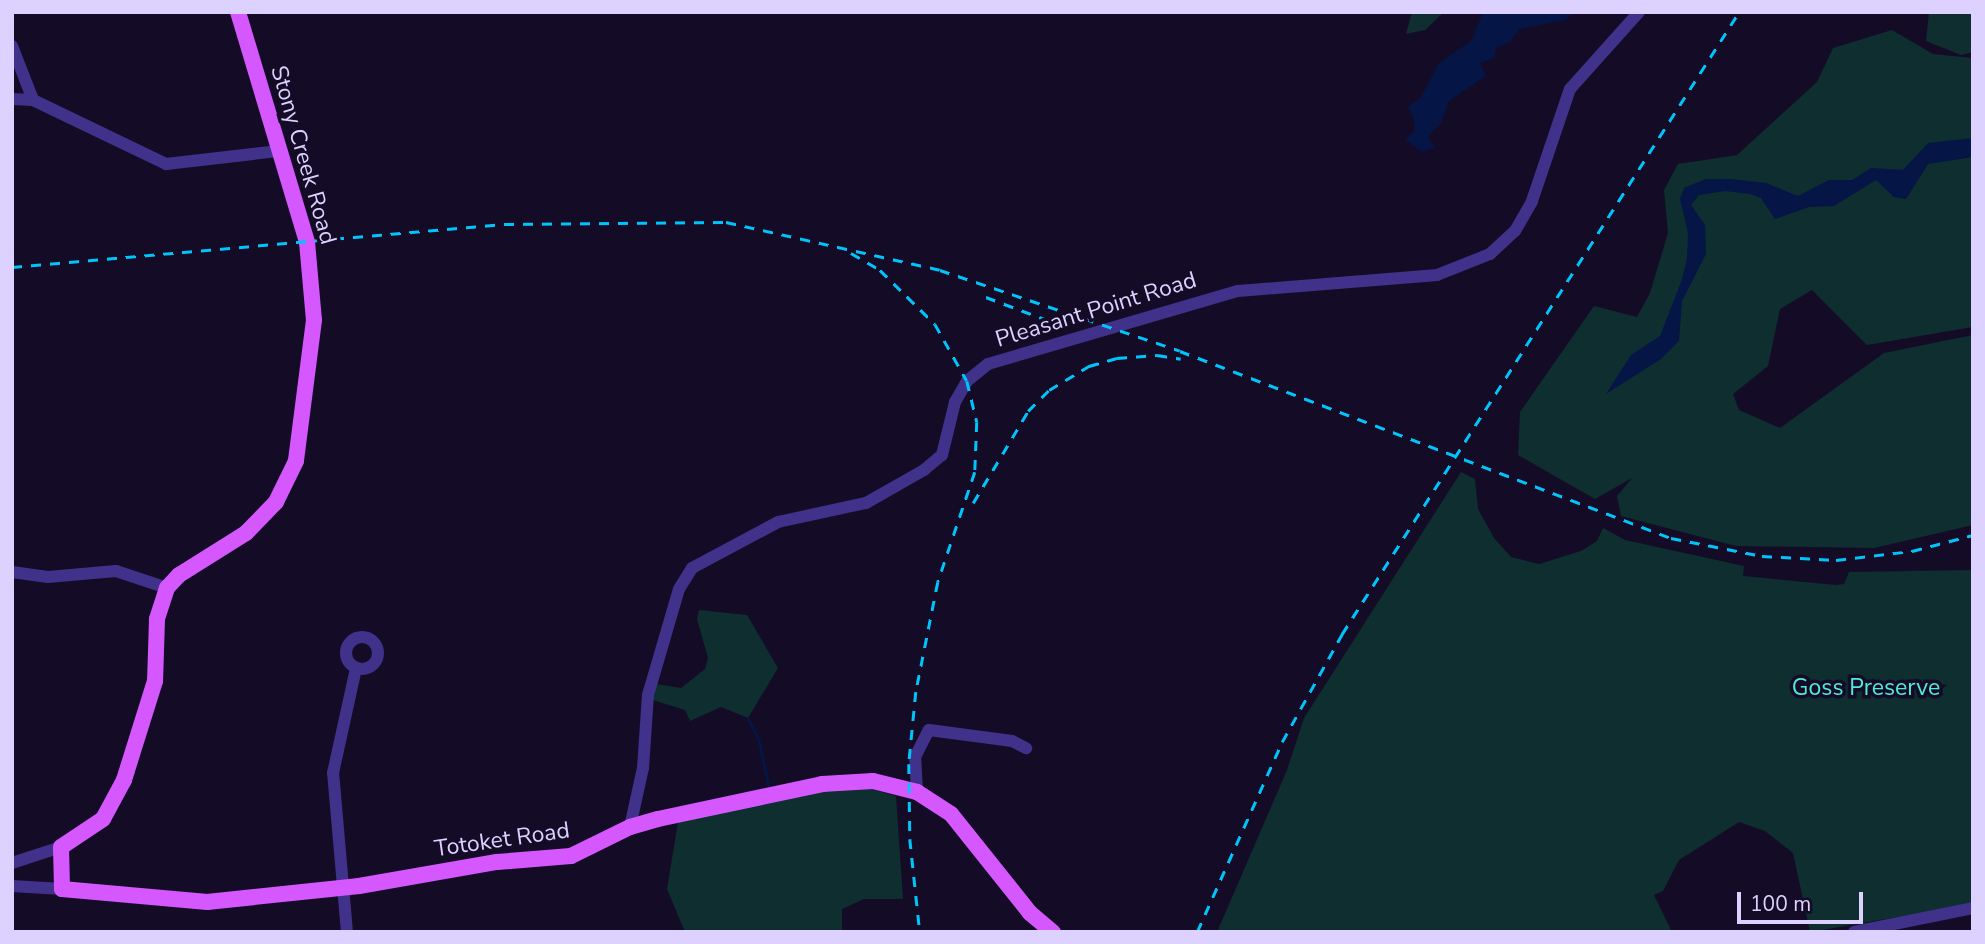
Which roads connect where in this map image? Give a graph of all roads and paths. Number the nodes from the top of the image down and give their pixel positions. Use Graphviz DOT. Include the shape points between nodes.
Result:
graph roads {
  1 [pos="239,12"];
  2 [pos="1639,12"];
  3 [pos="12,46"];
  4 [pos="12,99"];
  5 [pos="33,100"];
  6 [pos="279,151"];
  7 [pos="12,572"];
  8 [pos="167,588"];
  9 [pos="356,668"];
  10 [pos="1026,748"];
  11 [pos="917,792"];
  12 [pos="630,827"];
  13 [pos="61,847"];
  14 [pos="12,863"];
  15 [pos="12,886"];
  16 [pos="344,888"];
  17 [pos="62,889"];
  18 [pos="1973,908"];
  19 [pos="347,932"];
  20 [pos="1053,932"];
  21 [pos="1854,932"];
  1 -- 6 [label="main road, Stony Creek Road"];
  2 -- 12 [label="street, Pleasant Point Road" via="1570,89 1532,201 1515,231 1490,254 1437,275 1238,291 988,365 967,381 955,401 942,455 924,470 866,503 778,522 692,568 679,589 648,695 643,768"];
  3 -- 5 [label="street"];
  4 -- 5 [label="street"];
  5 -- 6 [label="street" via="166,164"];
  6 -- 8 [label="main road, Stony Creek Road" via="307,242 313,287 311,358 296,461 275,502 246,533 179,575"];
  7 -- 8 [label="street" via="48,577 116,571"];
  8 -- 13 [label="main road" via="157,619 155,681 124,780 103,819"];
  9 -- 16 [label="street" via="334,753"];
  10 -- 11 [label="street" via="1012,741 929,730 915,757"];
  11 -- 12 [label="main road, Totoket Road" via="883,782 842,782"];
  11 -- 20 [label="main road, Totoket Road" via="964,826 1030,913"];
  12 -- 16 [label="main road, Totoket Road" via="571,856 497,862"];
  13 -- 14 [label="street"];
  13 -- 17 [label="main road"];
  15 -- 17 [label="street, Totoket Road"];
  16 -- 17 [label="main road, Totoket Road" via="207,902"];
  16 -- 19 [label="street"];
  18 -- 21 [label="street"];
}
